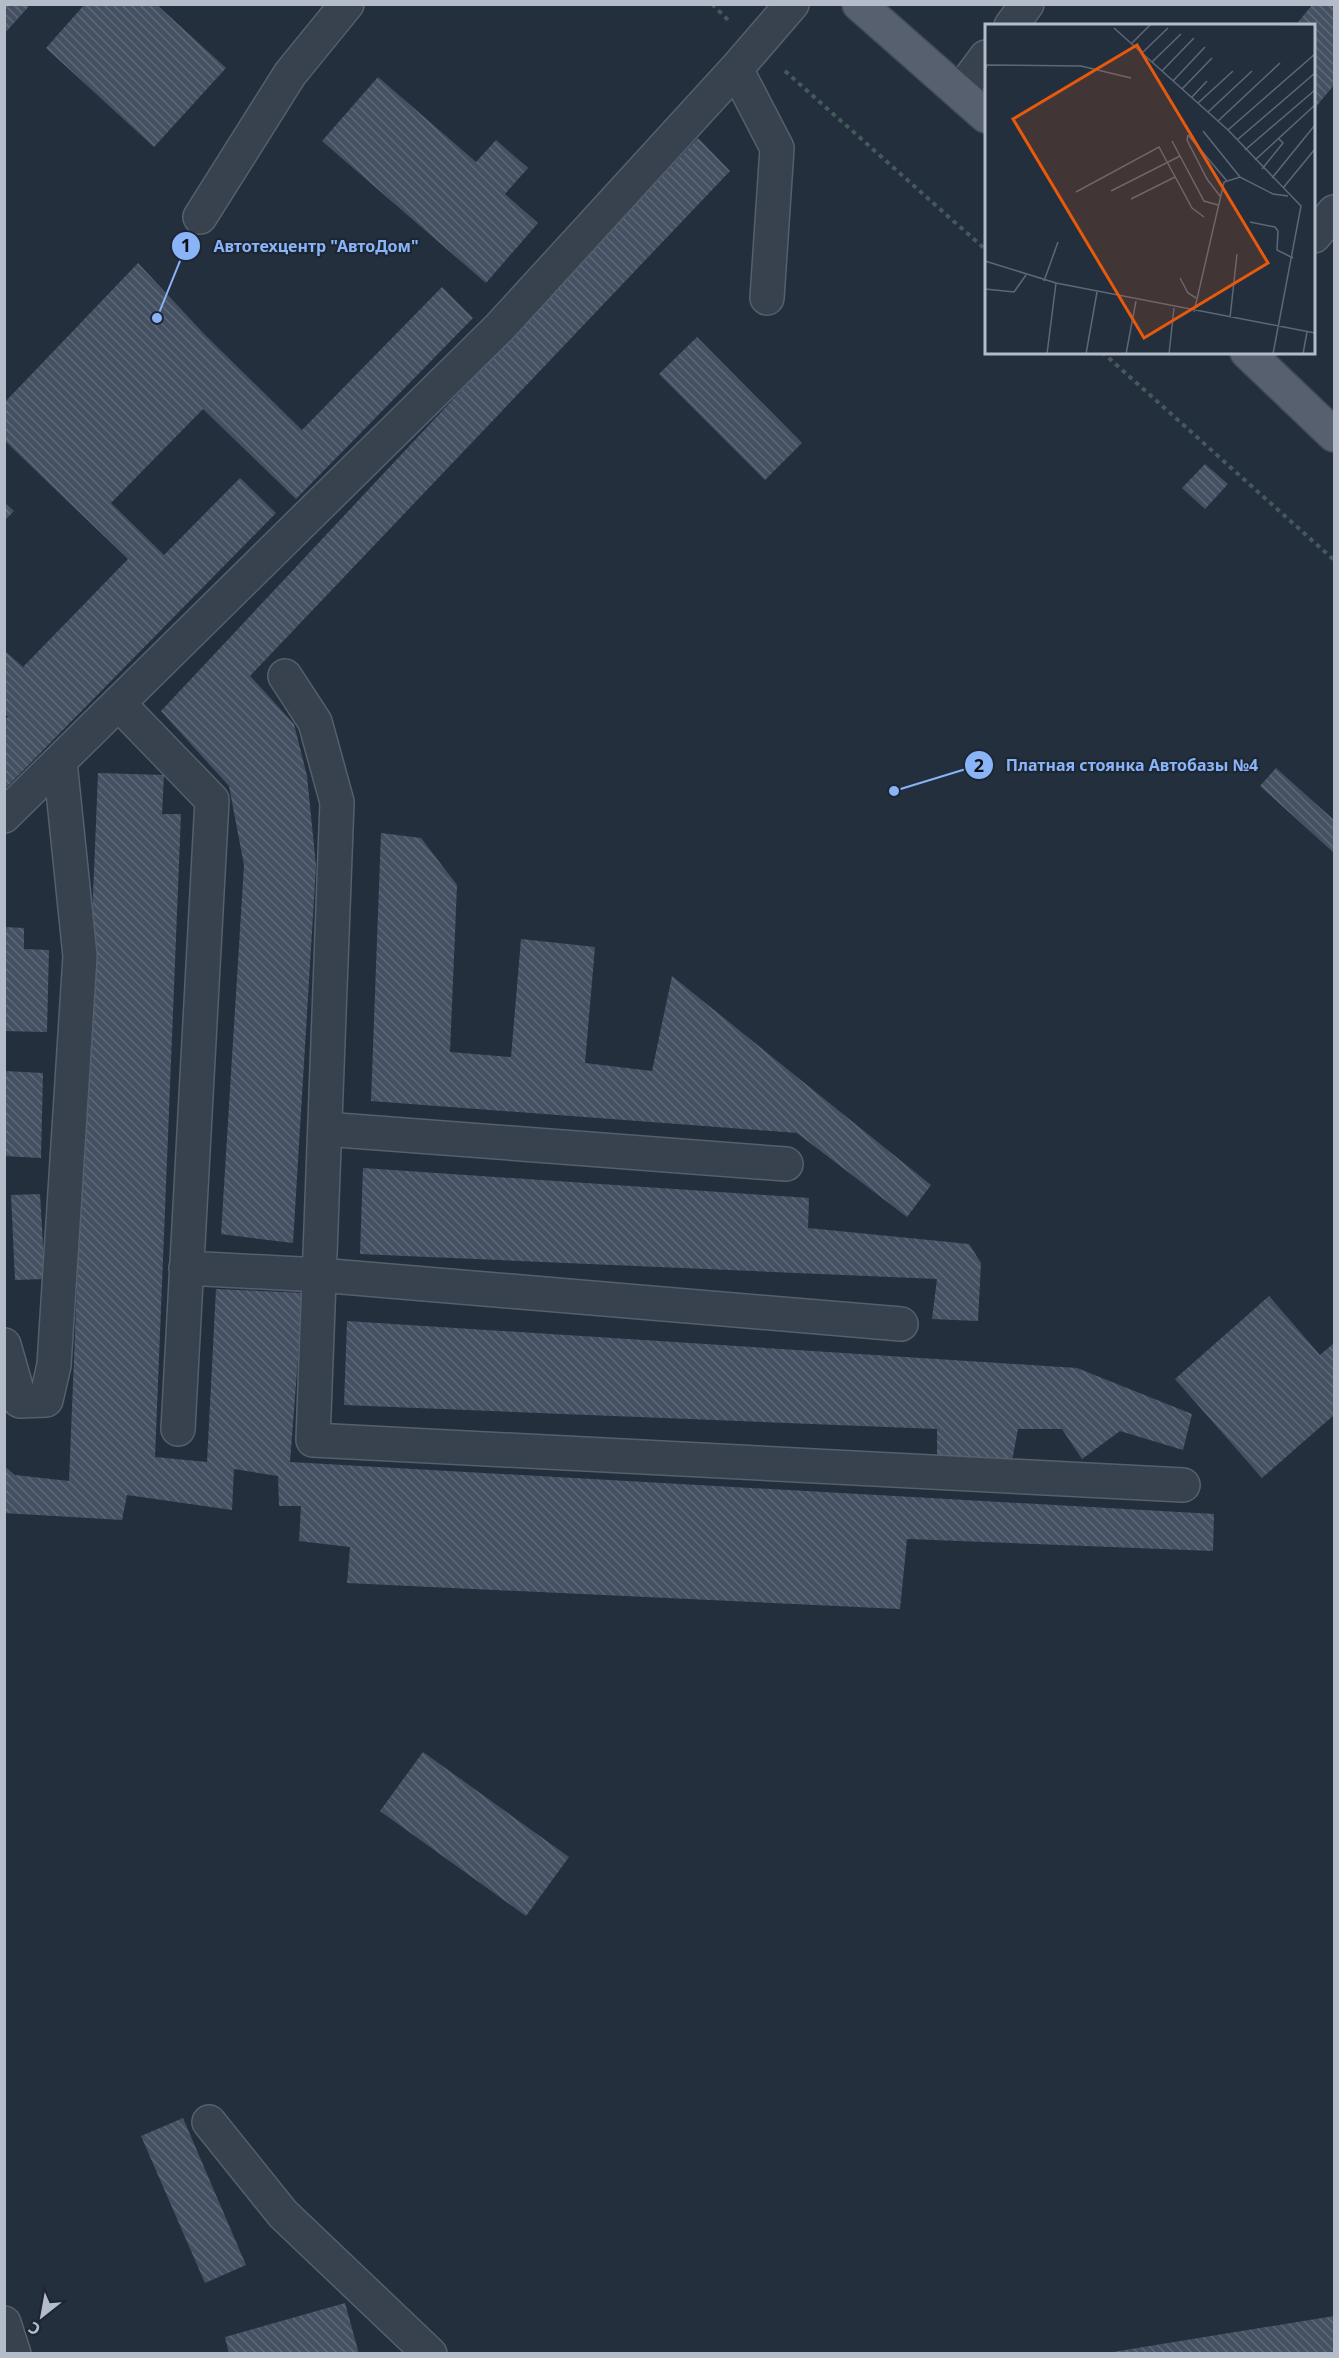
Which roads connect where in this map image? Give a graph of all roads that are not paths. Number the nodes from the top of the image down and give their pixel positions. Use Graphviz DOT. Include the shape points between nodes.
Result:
graph roads {
  1 [pos="346,4"];
  2 [pos="792,4"];
  3 [pos="859,4"];
  4 [pos="1027,4"];
  5 [pos="1012,24"];
  6 [pos="746,57"];
  7 [pos="985,60"];
  8 [pos="960,92"];
  9 [pos="985,114"];
  10 [pos="1335,212"];
  11 [pos="200,217"];
  12 [pos="1315,235"];
  13 [pos="767,298"];
  14 [pos="1249,354"];
  15 [pos="1335,435"];
  16 [pos="285,676"];
  17 [pos="119,704"];
  18 [pos="60,762"];
  19 [pos="4,816"];
  20 [pos="325,1129"];
  21 [pos="786,1164"];
  22 [pos="186,1268"];
  23 [pos="319,1275"];
  24 [pos="901,1324"];
  25 [pos="4,1345"];
  26 [pos="178,1429"];
  27 [pos="1183,1485"];
  28 [pos="209,2122"];
  29 [pos="4,2323"];
  30 [pos="14,2354"];
  31 [pos="430,2354"];
  1 -- 11 [label="lane" via="290,74"];
  2 -- 6 [label="lane"];
  3 -- 8 [label="main road"];
  4 -- 5 [label="lane"];
  6 -- 13 [label="lane" via="777,148"];
  6 -- 17 [label="lane" via="500,327"];
  7 -- 8 [label="lane"];
  8 -- 9 [label="main road"];
  10 -- 12 [label="lane"];
  14 -- 15 [label="main road"];
  16 -- 20 [label="lane" via="315,722 337,802"];
  17 -- 18 [label="lane"];
  17 -- 22 [label="lane" via="212,800"];
  18 -- 19 [label="lane"];
  18 -- 25 [label="lane" via="80,956 54,1365 46,1400 20,1401"];
  20 -- 21 [label="lane"];
  20 -- 23 [label="lane"];
  22 -- 23 [label="lane"];
  22 -- 26 [label="lane"];
  23 -- 24 [label="lane"];
  23 -- 27 [label="lane" via="313,1440"];
  28 -- 31 [label="lane" via="283,2214"];
  29 -- 30 [label="lane"];
}
